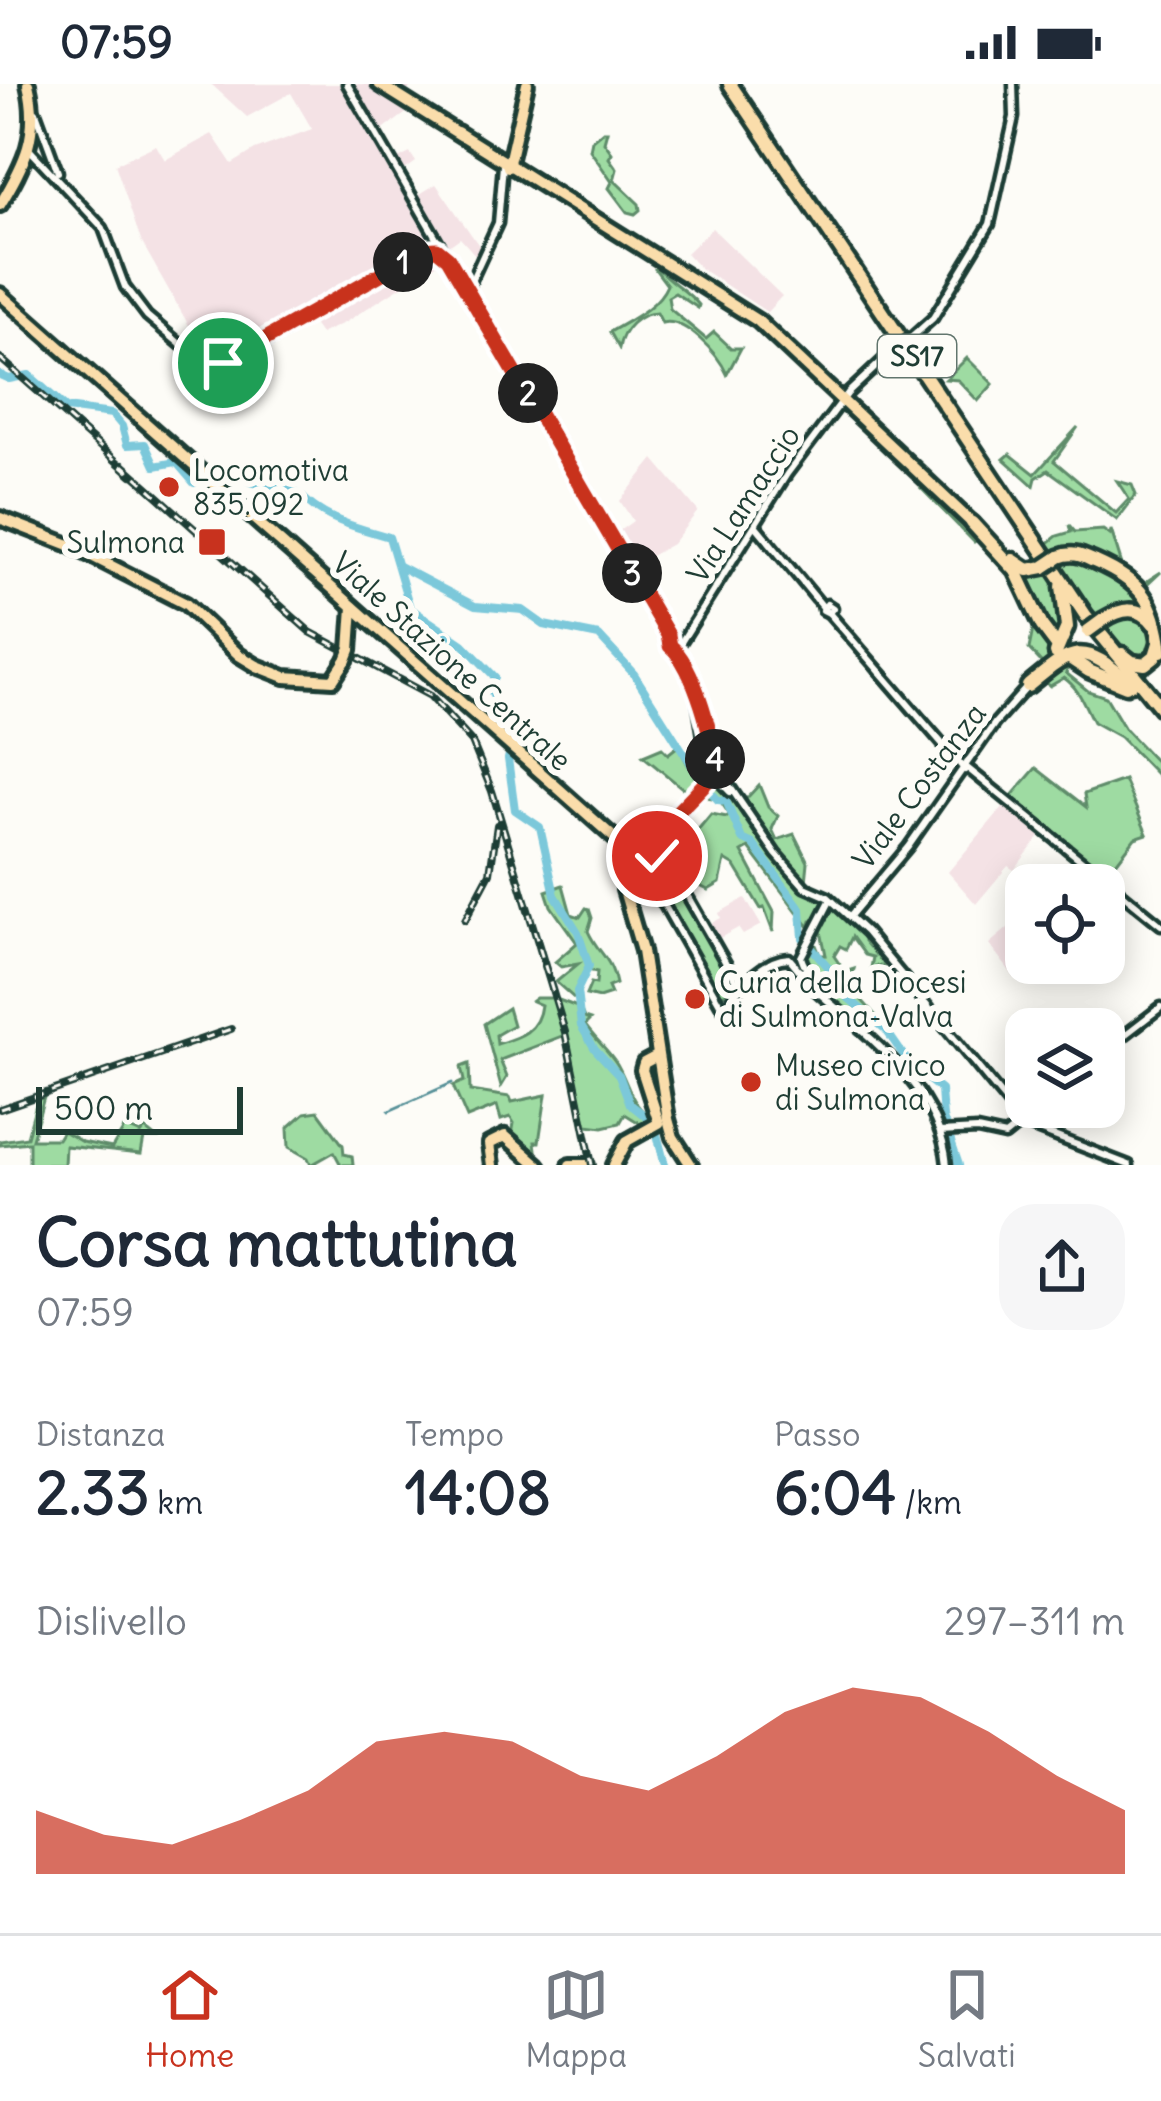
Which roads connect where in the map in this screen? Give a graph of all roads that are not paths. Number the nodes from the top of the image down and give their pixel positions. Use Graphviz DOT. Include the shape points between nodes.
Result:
graph roads {
  1 [pos="28,84"];
  2 [pos="380,84"];
  3 [pos="527,84"];
  4 [pos="732,84"];
  5 [pos="1013,84"];
  6 [pos="350,87"];
  7 [pos="34,108"];
  8 [pos="31,147"];
  9 [pos="48,151"];
  10 [pos="504,155"];
  11 [pos="45,164"];
  12 [pos="20,172"];
  13 [pos="526,176"];
  14 [pos="503,182"];
  15 [pos="66,186"];
  16 [pos="0,205"];
  17 [pos="428,224"];
  18 [pos="439,241"];
  19 [pos="424,249"];
  20 [pos="448,258"];
  21 [pos="469,282"];
  22 [pos="0,294"];
  23 [pos="845,397"];
  24 [pos="0,518"];
  25 [pos="972,523"];
  26 [pos="756,526"];
  27 [pos="1050,561"];
  28 [pos="353,607"];
  29 [pos="1104,627"];
  30 [pos="1160,638"];
  31 [pos="676,642"];
  32 [pos="1057,646"];
  33 [pos="1161,651"];
  34 [pos="1068,657"];
  35 [pos="1028,686"];
  36 [pos="697,698"];
  37 [pos="1158,706"];
  38 [pos="704,719"];
  39 [pos="965,769"];
  40 [pos="738,799"];
  41 [pos="641,858"];
  42 [pos="831,899"];
  43 [pos="850,916"];
  44 [pos="1161,926"];
  45 [pos="740,987"];
  46 [pos="823,994"];
  47 [pos="1161,1007"];
  48 [pos="1125,1035"];
  49 [pos="657,1056"];
  50 [pos="1005,1101"];
  51 [pos="1017,1128"];
  52 [pos="1034,1128"];
  53 [pos="943,1132"];
  54 [pos="492,1165"];
  55 [pos="538,1165"];
  56 [pos="570,1165"];
  57 [pos="587,1165"];
  58 [pos="614,1165"];
  59 [pos="692,1165"];
  60 [pos="947,1165"];
  61 [pos="1129,1165"];
  1 -- 7 [label="main road"];
  2 -- 10 [label="main road"];
  3 -- 10 [label="main road"];
  4 -- 27 [label="highway, SS17"];
  4 -- 29 [label="highway, SS17"];
  5 -- 23 [label="street, Via Lamaccio, bridge" via="1014,117 990,224 933,318"];
  6 -- 17 [label="street"];
  7 -- 8 [label="main road"];
  7 -- 9 [label="street"];
  8 -- 9 [label="street"];
  8 -- 11 [label="street"];
  8 -- 12 [label="main road"];
  9 -- 15 [label="street"];
  10 -- 13 [label="main road"];
  10 -- 13 [label="main road"];
  10 -- 14 [label="street"];
  10 -- 14 [label="street"];
  11 -- 12 [label="street"];
  11 -- 15 [label="street"];
  12 -- 16 [label="main road"];
  13 -- 14 [label="street"];
  13 -- 23 [label="main road" via="758,321"];
  14 -- 21 [label="street" via="498,223"];
  15 -- 19 [label="street" via="106,233 133,301 206,362 236,359"];
  17 -- 18 [label="street"];
  17 -- 19 [label="street"];
  18 -- 19 [label="street"];
  18 -- 20 [label="street"];
  19 -- 20 [label="street"];
  20 -- 21 [label="street"];
  21 -- 31 [label="street"];
  22 -- 28 [label="main road, Viale Stazione Centrale"];
  23 -- 25 [label="main road"];
  23 -- 26 [label="street, Via Lamaccio"];
  24 -- 28 [label="main road" via="185,604 239,656 275,674 333,680 348,655"];
  25 -- 27 [label="highway" via="1023,568"];
  25 -- 32 [label="highway" via="1016,571"];
  26 -- 31 [label="street, Via Lamaccio"];
  26 -- 39 [label="street"];
  27 -- 30 [label="highway" via="1077,554 1136,585"];
  27 -- 35 [label="highway" via="1067,627"];
  27 -- 37 [label="highway, SS17"];
  28 -- 41 [label="main road, Viale Stazione Centrale"];
  29 -- 30 [label="highway" via="1121,611 1137,611"];
  29 -- 30 [label="highway" via="1126,658 1142,664 1155,656"];
  29 -- 35 [label="highway, bridge" via="1088,631"];
  29 -- 37 [label="highway, SS17"];
  30 -- 33 [label="highway"];
  31 -- 36 [label="street"];
  34 -- 37 [label="highway"];
  35 -- 37 [label="highway" via="1082,651"];
  35 -- 39 [label="street, Viale Costanza"];
  36 -- 38 [label="street"];
  36 -- 40 [label="street" via="708,771"];
  38 -- 40 [label="street"];
  38 -- 41 [label="street, bridge" via="714,774"];
  39 -- 43 [label="street, Viale Costanza"];
  39 -- 44 [label="street"];
  40 -- 42 [label="street" via="800,883"];
  41 -- 45 [label="street" via="669,853"];
  41 -- 45 [label="street" via="723,1009"];
  41 -- 49 [label="main road" via="624,890"];
  42 -- 43 [label="street"];
  42 -- 46 [label="street" via="803,963"];
  43 -- 50 [label="street"];
  45 -- 46 [label="street" via="786,957"];
  46 -- 53 [label="street" via="916,1088"];
  47 -- 48 [label="street"];
  49 -- 58 [label="main road" via="641,1070 659,1117 627,1141"];
  49 -- 59 [label="main road" via="671,1133"];
  51 -- 53 [label="street" via="1002,1137"];
  52 -- 61 [label="street"];
  53 -- 60 [label="street"];
  54 -- 55 [label="main road" via="489,1144 506,1136"];
  56 -- 57 [label="main road"];
}
